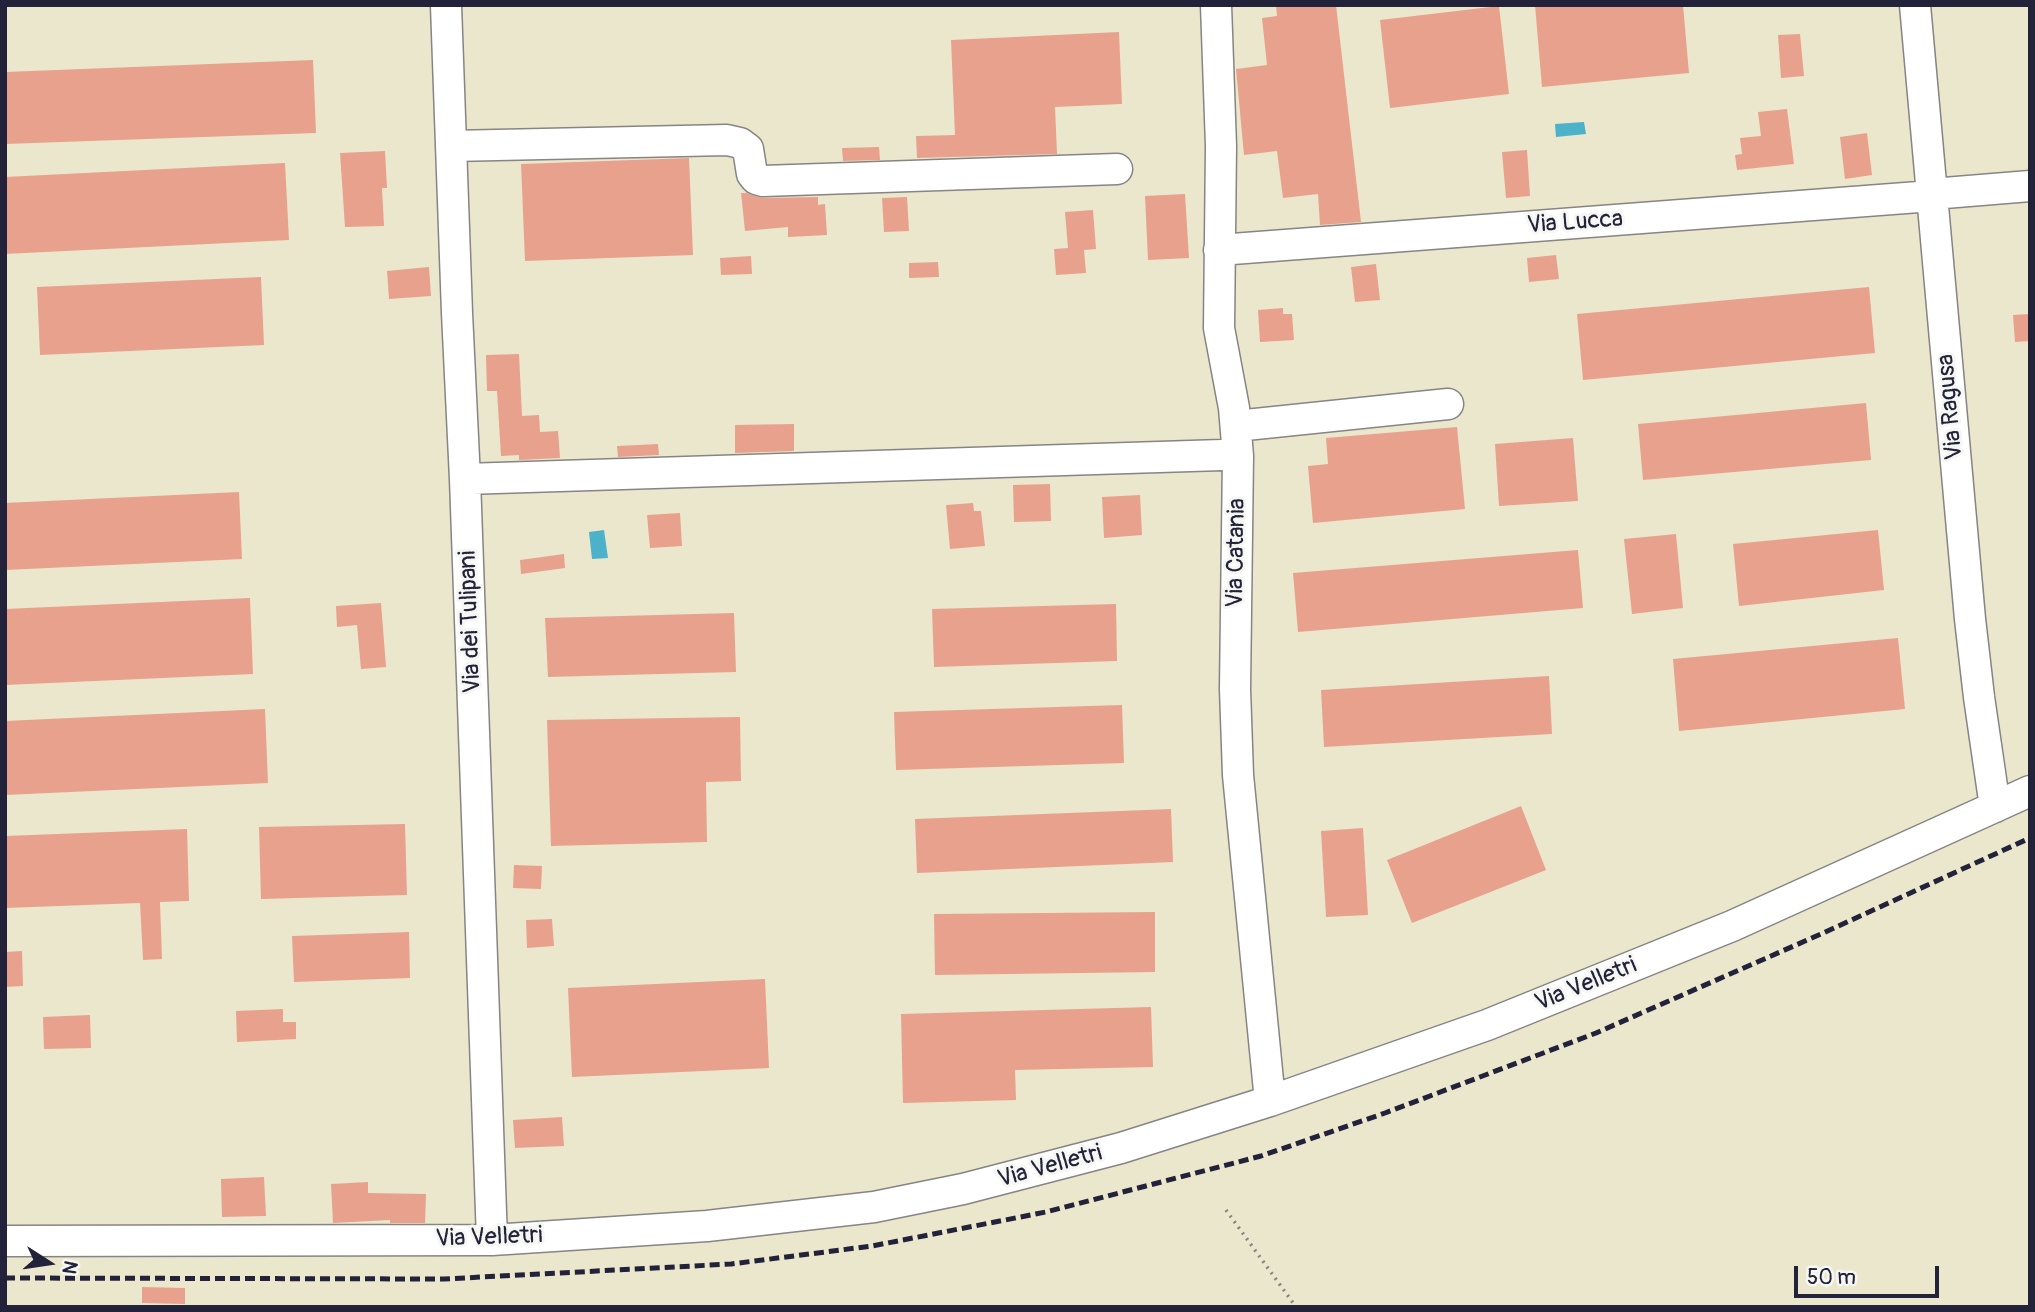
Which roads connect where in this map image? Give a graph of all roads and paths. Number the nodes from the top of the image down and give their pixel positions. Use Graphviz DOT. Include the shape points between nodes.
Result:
graph roads {
  1 [pos="446,5"];
  2 [pos="1216,5"];
  3 [pos="1915,5"];
  4 [pos="451,146"];
  5 [pos="1117,169"];
  6 [pos="2030,186"];
  7 [pos="1932,195"];
  8 [pos="1219,250"];
  9 [pos="1448,404"];
  10 [pos="1236,426"];
  11 [pos="1222,456"];
  12 [pos="466,479"];
  13 [pos="2030,791"];
  14 [pos="1995,807"];
  15 [pos="1270,1101"];
  16 [pos="1226,1210"];
  17 [pos="492,1240"];
  18 [pos="5,1241"];
  19 [pos="1296,1307"];
  1 -- 4 [label="street, Via dei Tulipani"];
  2 -- 8 [label="street, Via Catania"];
  3 -- 7 [label="street, Via Ragusa"];
  4 -- 5 [label="street" via="727,140 748,149 752,174 763,181"];
  4 -- 12 [label="street, Via dei Tulipani" via="467,266"];
  6 -- 7 [label="street, Via Lucca"];
  7 -- 8 [label="street, Via Lucca"];
  7 -- 14 [label="street, Via Ragusa" via="1970,619"];
  8 -- 10 [label="street, Via Catania" via="1220,340"];
  9 -- 10 [label="street"];
  10 -- 15 [label="street, Via Catania" via="1238,775"];
  11 -- 12 [label="street"];
  12 -- 17 [label="street, Via dei Tulipani"];
  13 -- 14 [label="street, Via Velletri"];
  14 -- 15 [label="street, Via Velletri" via="1732,926 1525,1010"];
  15 -- 17 [label="street, Via Velletri" via="1110,1151 916,1200 707,1226"];
  16 -- 19 [label="path"];
  17 -- 18 [label="street, Via Velletri"];
}
